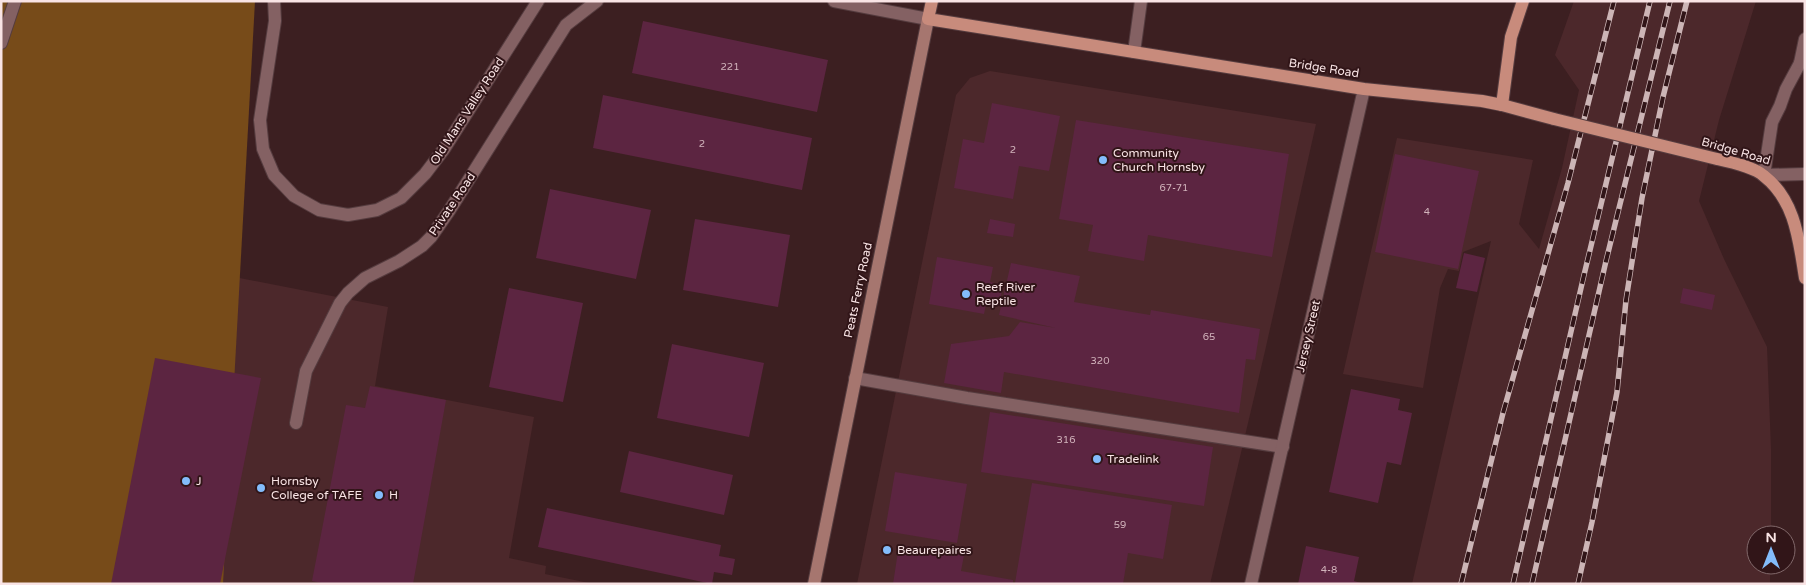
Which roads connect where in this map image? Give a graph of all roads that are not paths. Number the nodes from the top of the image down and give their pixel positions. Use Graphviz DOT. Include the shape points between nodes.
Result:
graph roads {
  1 [pos="14,1"];
  2 [pos="274,1"];
  3 [pos="538,1"];
  4 [pos="597,1"];
  5 [pos="834,1"];
  6 [pos="932,1"];
  7 [pos="1141,1"];
  8 [pos="1523,1"];
  9 [pos="928,18"];
  10 [pos="1805,40"];
  11 [pos="1,43"];
  12 [pos="1134,52"];
  13 [pos="1364,89"];
  14 [pos="1502,105"];
  15 [pos="1805,174"];
  16 [pos="1764,175"];
  17 [pos="1805,278"];
  18 [pos="855,378"];
  19 [pos="296,424"];
  20 [pos="1283,447"];
  21 [pos="814,584"];
  22 [pos="1251,584"];
  1 -- 11 [label="street"];
  2 -- 3 [label="street, Old Mans Valley Road" via="275,21 260,120 263,149 274,175 294,196 319,210 348,215 377,210 401,198 425,174"];
  4 -- 19 [label="street, Private Road" via="566,25 431,237 411,254 365,278 340,303 306,371"];
  5 -- 9 [label="street, Bridge Road"];
  6 -- 9 [label="main road, Peats Ferry Road"];
  7 -- 12 [label="street"];
  8 -- 14 [label="main road" via="1511,36"];
  9 -- 12 [label="main road, Bridge Road"];
  9 -- 18 [label="main road, Peats Ferry Road"];
  10 -- 16 [label="street" via="1800,63 1772,122"];
  12 -- 13 [label="main road, Bridge Road"];
  13 -- 14 [label="main road, Bridge Road"];
  13 -- 20 [label="street, Jersey Street"];
  14 -- 16 [label="main road, Bridge Road, bridge" via="1733,162"];
  15 -- 16 [label="street, Bridge Road"];
  16 -- 17 [label="main road" via="1784,198 1793,216"];
  18 -- 20 [label="street"];
  18 -- 21 [label="main road, Peats Ferry Road"];
  20 -- 22 [label="street, Jersey Street"];
}
